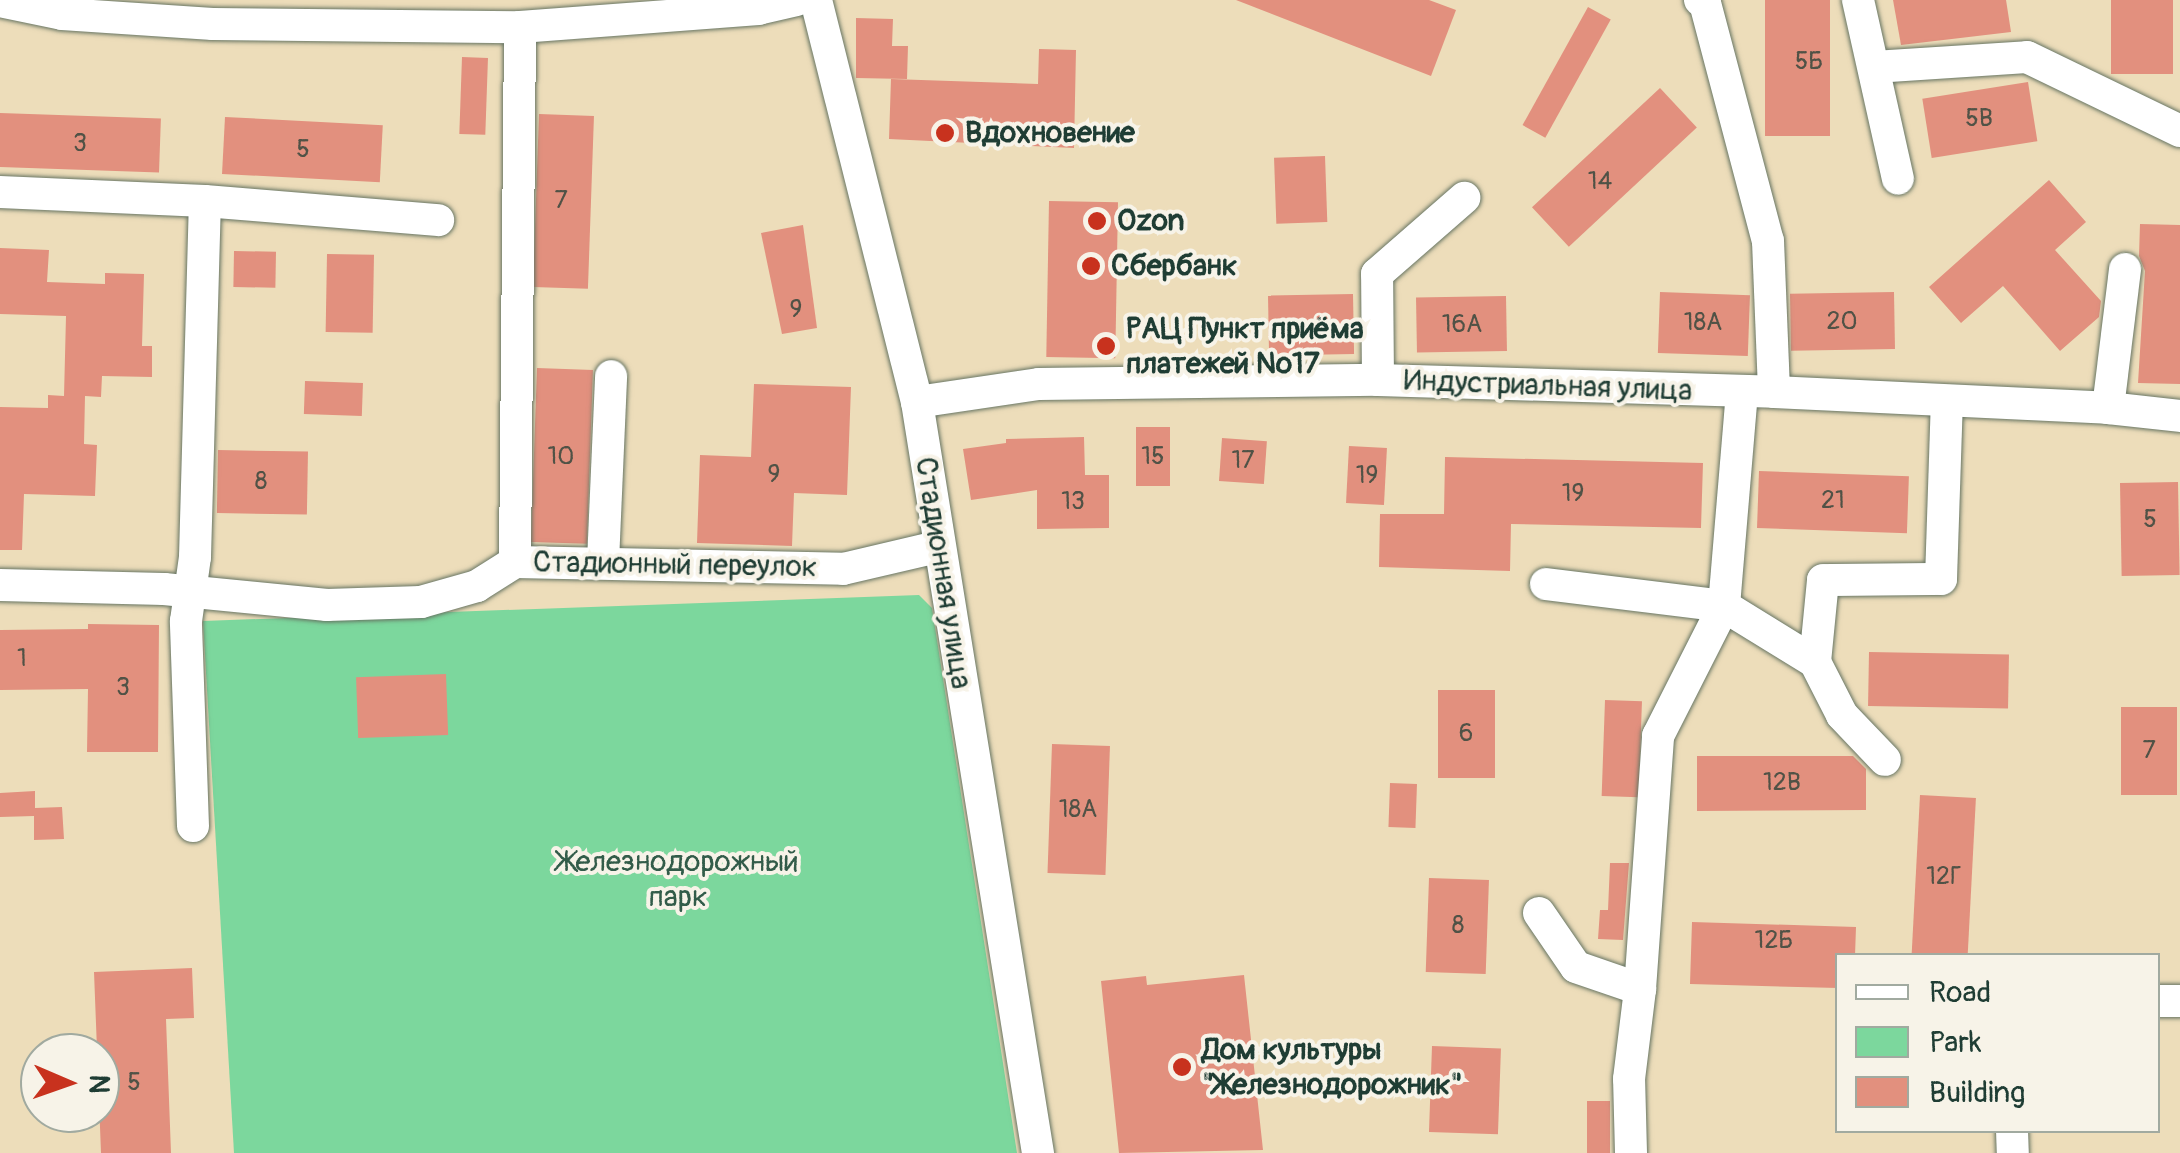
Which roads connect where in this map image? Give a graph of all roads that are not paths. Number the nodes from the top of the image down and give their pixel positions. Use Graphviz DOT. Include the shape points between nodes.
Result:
graph roads {
  1 [pos="796,0"];
  2 [pos="816,0"];
  3 [pos="1858,0"];
  4 [pos="1705,1"];
  5 [pos="0,2"];
  6 [pos="520,27"];
  7 [pos="1874,67"];
  8 [pos="2180,131"];
  9 [pos="1898,179"];
  10 [pos="0,192"];
  11 [pos="1464,198"];
  12 [pos="205,201"];
  13 [pos="438,220"];
  14 [pos="2125,269"];
  15 [pos="610,376"];
  16 [pos="1378,380"];
  17 [pos="1758,392"];
  18 [pos="1947,401"];
  19 [pos="917,402"];
  20 [pos="2108,408"];
  21 [pos="2180,416"];
  22 [pos="937,547"];
  23 [pos="515,562"];
  24 [pos="603,562"];
  25 [pos="1546,584"];
  26 [pos="0,585"];
  27 [pos="190,592"];
  28 [pos="1724,606"];
  29 [pos="1815,662"];
  30 [pos="1884,760"];
  31 [pos="193,826"];
  32 [pos="1539,913"];
  33 [pos="1640,988"];
  34 [pos="1038,1153"];
  35 [pos="1631,1153"];
  1 -- 6 [label="street" via="758,10"];
  2 -- 19 [label="street, Стадионная улица"];
  3 -- 7 [label="street"];
  4 -- 17 [label="street" via="1768,240"];
  5 -- 6 [label="street" via="62,14 213,24"];
  6 -- 23 [label="street"];
  7 -- 8 [label="street" via="2026,57"];
  7 -- 9 [label="street"];
  10 -- 12 [label="street"];
  11 -- 16 [label="street" via="1378,274"];
  12 -- 13 [label="street"];
  12 -- 27 [label="street"];
  14 -- 20 [label="street"];
  15 -- 24 [label="street"];
  16 -- 17 [label="street, Индустриальная улица"];
  16 -- 19 [label="street, Индустриальная улица" via="1039,384"];
  17 -- 18 [label="street, Индустриальная улица"];
  17 -- 28 [label="street"];
  18 -- 20 [label="street, Индустриальная улица"];
  18 -- 29 [label="street" via="1941,579 1823,580"];
  19 -- 22 [label="street, Стадионная улица"];
  20 -- 21 [label="street, Индустриальная улица"];
  22 -- 24 [label="street, Стадионный переулок" via="843,568"];
  22 -- 34 [label="street, Стадионная улица"];
  23 -- 24 [label="street, Стадионный переулок"];
  23 -- 27 [label="street, Стадионный переулок" via="478,586 421,602 327,604"];
  25 -- 28 [label="street"];
  26 -- 27 [label="street, Стадионный переулок"];
  27 -- 31 [label="street"];
  28 -- 29 [label="street"];
  28 -- 33 [label="street" via="1658,736"];
  29 -- 30 [label="street" via="1842,715"];
  32 -- 33 [label="street" via="1576,968"];
  33 -- 35 [label="street" via="1628,1079"];
}
